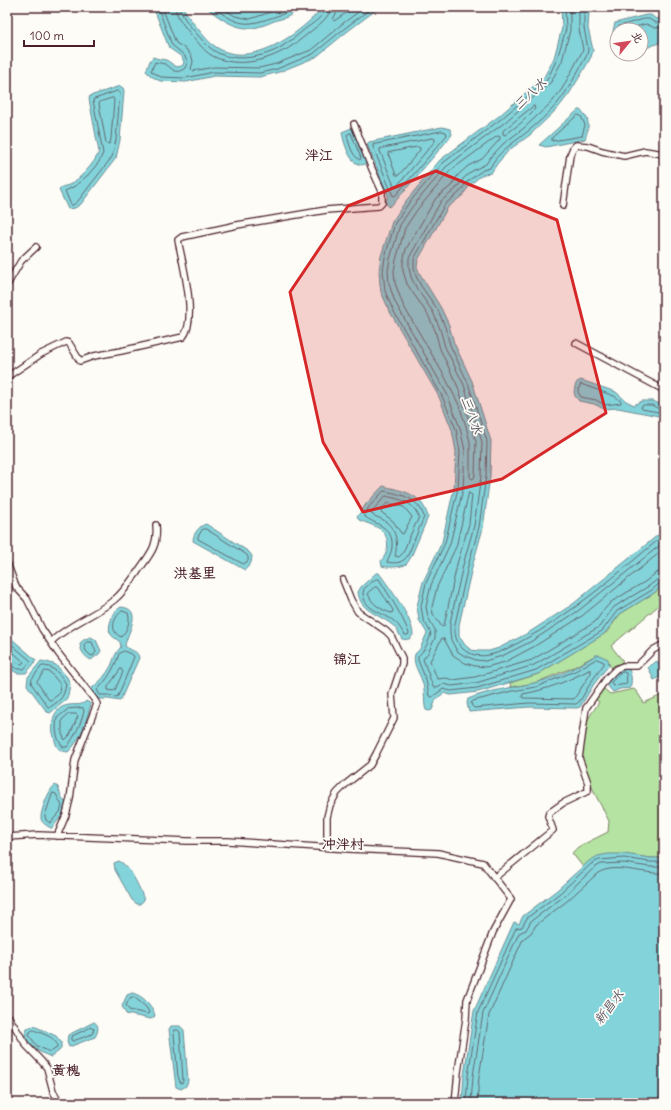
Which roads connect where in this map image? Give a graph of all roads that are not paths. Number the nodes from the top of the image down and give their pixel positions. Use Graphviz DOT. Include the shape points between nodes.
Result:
graph roads {
  1 [pos="354,124"];
  2 [pos="664,154"];
  3 [pos="563,206"];
  4 [pos="36,246"];
  5 [pos="7,285"];
  6 [pos="576,343"];
  7 [pos="7,376"];
  8 [pos="664,390"];
  9 [pos="156,525"];
  10 [pos="7,563"];
  11 [pos="342,580"];
  12 [pos="51,642"];
  13 [pos="664,644"];
  14 [pos="57,836"];
  15 [pos="7,837"];
  16 [pos="327,848"];
  17 [pos="494,878"];
  18 [pos="7,1014"];
  19 [pos="60,1103"];
  20 [pos="455,1103"];
  1 -- 7 [label="street" via="382,191 382,202 379,206 326,210 182,237 178,240 190,313 189,326 183,337 94,356 80,362 66,342"];
  2 -- 3 [label="street" via="645,151 624,156 576,145 570,155"];
  4 -- 5 [label="street" via="21,262"];
  6 -- 8 [label="street"];
  9 -- 12 [label="street" via="155,546 125,588 106,606 59,634"];
  10 -- 12 [label="street" via="16,587 28,599"];
  11 -- 16 [label="street" via="358,612 390,636 402,658 402,664 392,694 395,716 376,754 370,765 346,784 330,805 327,817"];
  12 -- 14 [label="street" via="97,704 75,760 70,799"];
  13 -- 17 [label="street" via="653,650 637,666 616,669 597,691 585,712 579,752 588,790 562,802 549,813 553,830"];
  14 -- 15 [label="street"];
  14 -- 16 [label="street" via="228,841"];
  16 -- 17 [label="street" via="438,853 480,862"];
  17 -- 20 [label="street" via="510,898 493,932 467,1000"];
  18 -- 19 [label="street" via="26,1045 47,1068"];
}
